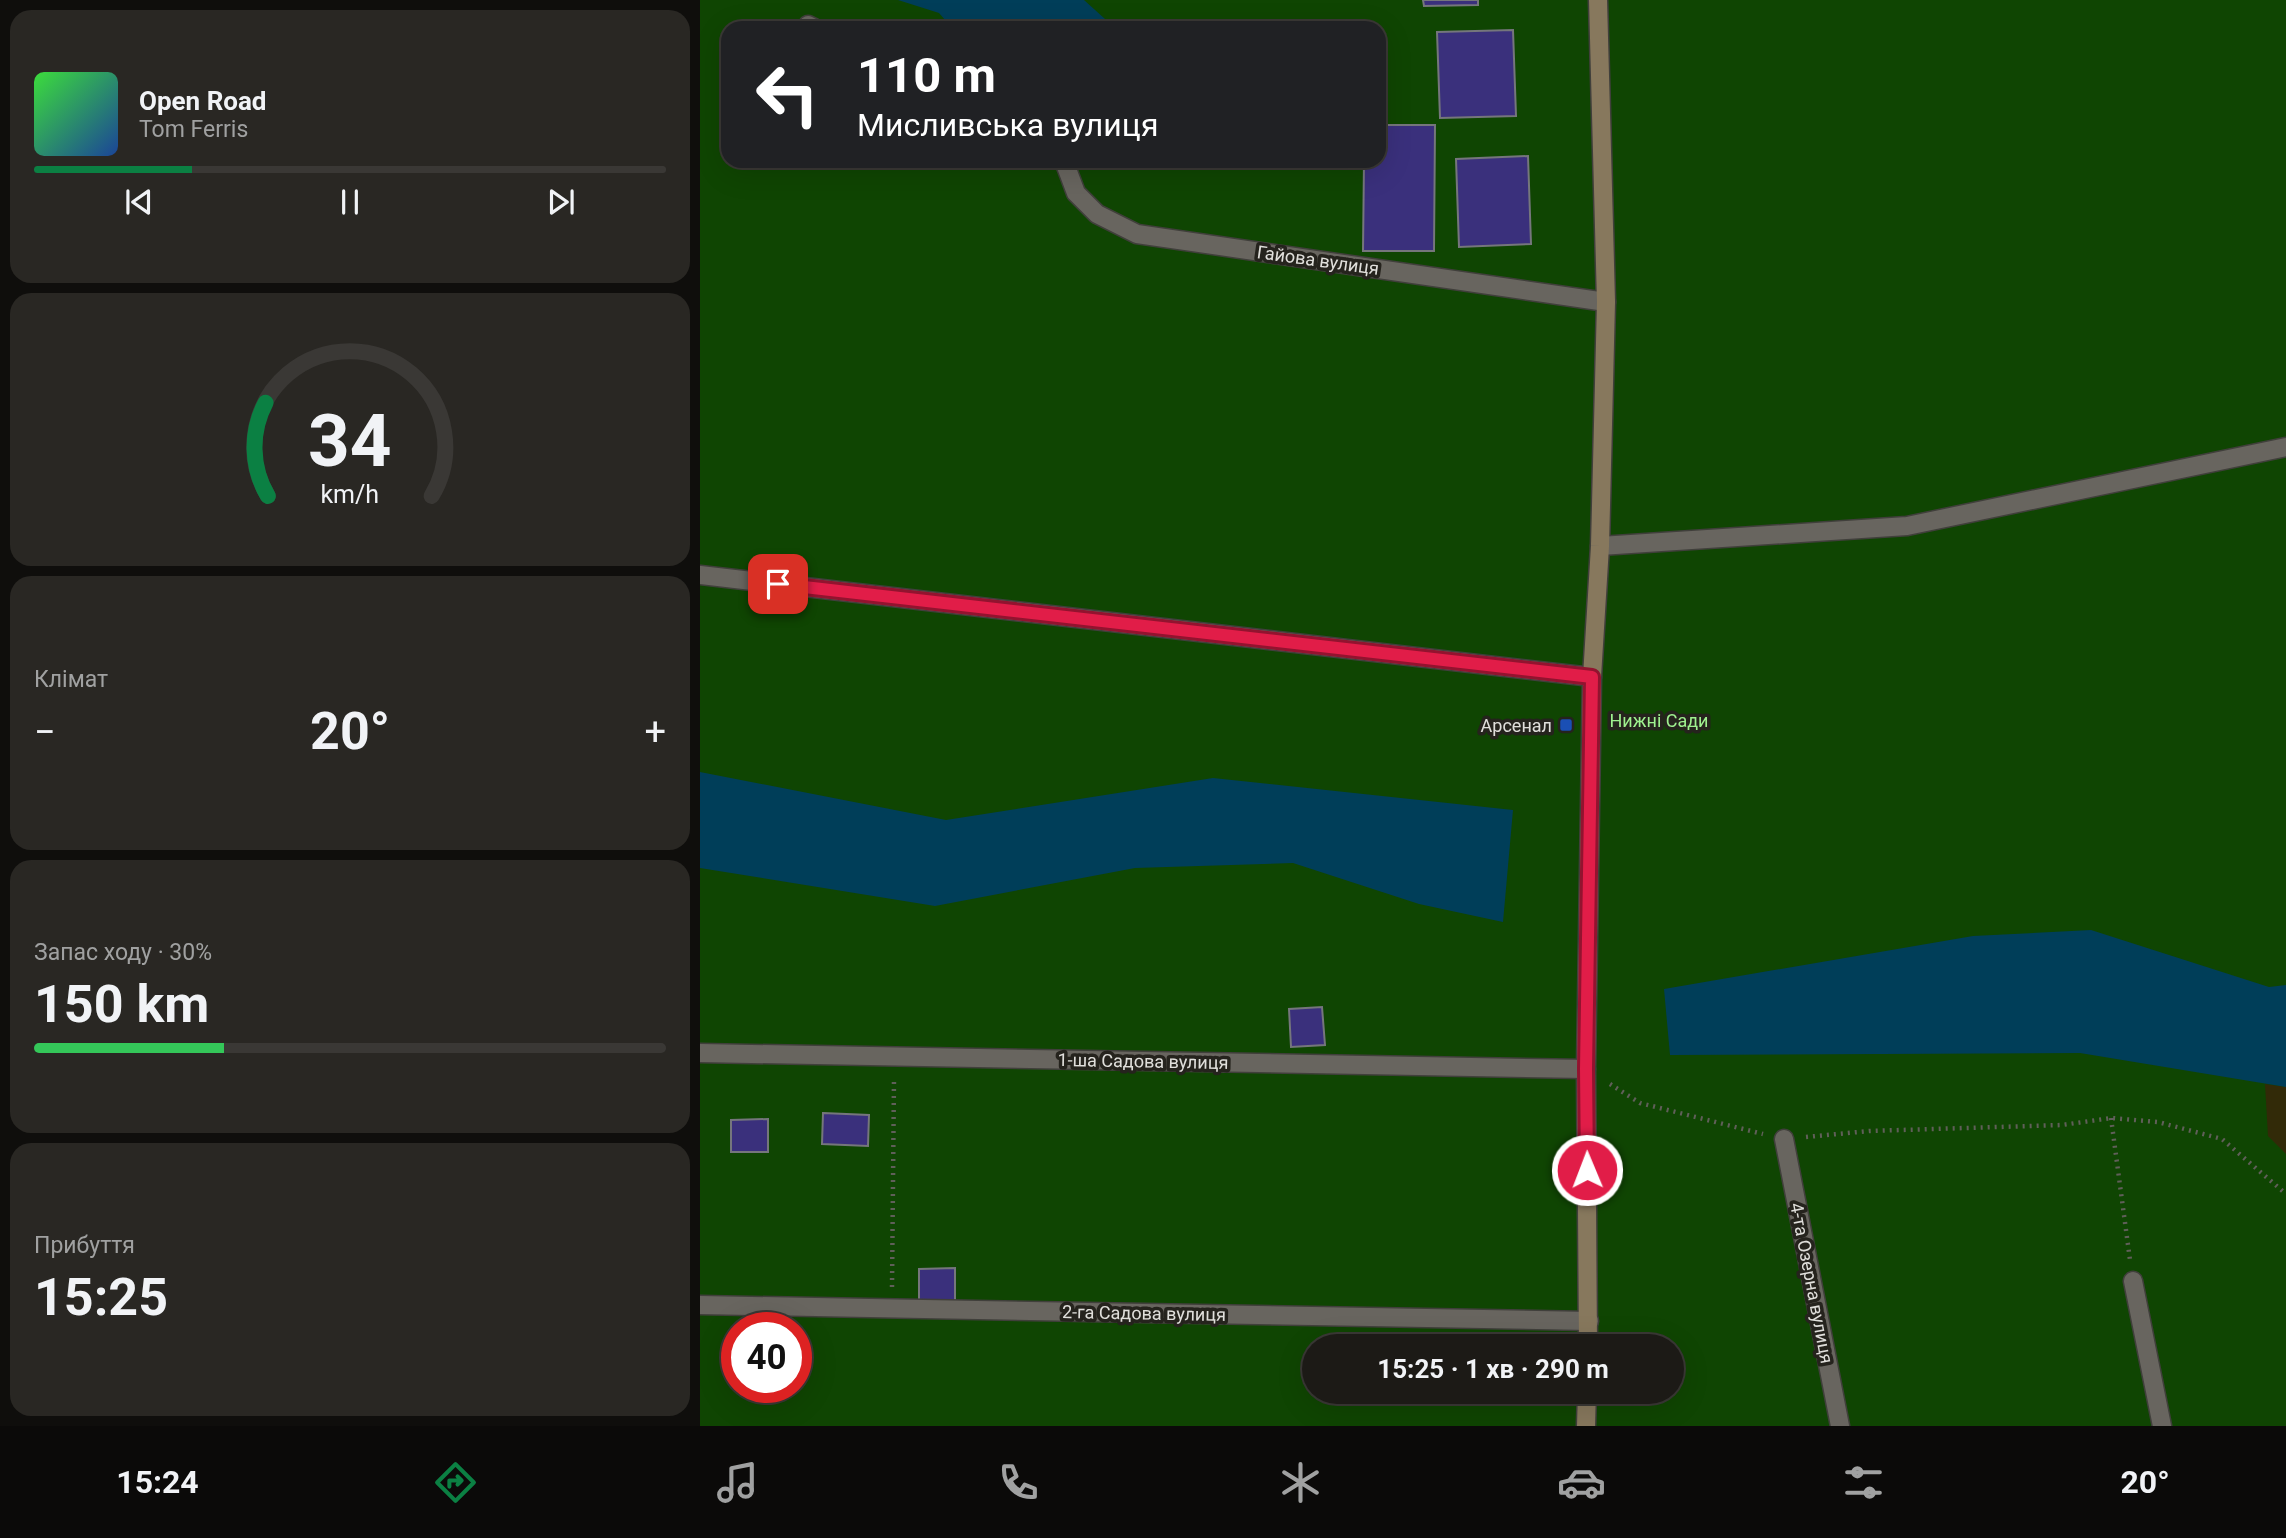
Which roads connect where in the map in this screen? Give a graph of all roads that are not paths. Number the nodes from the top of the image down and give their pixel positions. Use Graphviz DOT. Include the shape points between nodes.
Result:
graph roads {
  1 [pos="1598,0"];
  2 [pos="1067,168"];
  3 [pos="1606,302"];
  4 [pos="2286,447"];
  5 [pos="1600,546"];
  6 [pos="700,575"];
  7 [pos="1592,677"];
  8 [pos="700,1053"];
  9 [pos="1586,1069"];
  10 [pos="1784,1139"];
  11 [pos="2133,1281"];
  12 [pos="700,1305"];
  13 [pos="1589,1321"];
  14 [pos="1588,1334"];
  15 [pos="1587,1404"];
  16 [pos="1586,1426"];
  17 [pos="1840,1426"];
  18 [pos="2162,1426"];
  1 -- 3 [label="street"];
  2 -- 3 [label="street, Гайова вулиця" via="1076,193 1097,215 1137,234"];
  3 -- 5 [label="street"];
  4 -- 5 [label="street" via="1907,526"];
  5 -- 7 [label="street"];
  6 -- 7 [label="street"];
  7 -- 9 [label="street"];
  8 -- 9 [label="street, 1-ша Садова вулиця"];
  9 -- 13 [label="street"];
  10 -- 17 [label="street, 4-та Озерна вулиця"];
  11 -- 18 [label="street"];
  12 -- 13 [label="street, 2-га Садова вулиця"];
  13 -- 14 [label="street"];
  15 -- 16 [label="street"];
}
